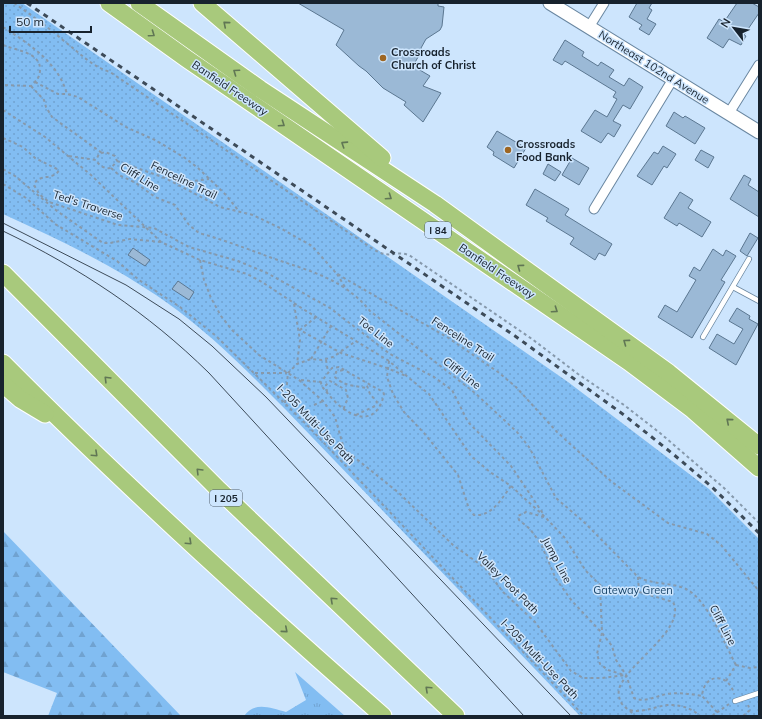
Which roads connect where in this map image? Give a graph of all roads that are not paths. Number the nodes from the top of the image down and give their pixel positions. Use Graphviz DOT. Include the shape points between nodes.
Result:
graph roads {
  1 [pos="109,3"];
  2 [pos="139,3"];
  3 [pos="202,3"];
  4 [pos="550,3"];
  5 [pos="604,3"];
  6 [pos="589,27"];
  7 [pos="759,65"];
  8 [pos="673,79"];
  9 [pos="729,114"];
  10 [pos="759,132"];
  11 [pos="435,204"];
  12 [pos="594,209"];
  13 [pos="749,259"];
  14 [pos="3,273"];
  15 [pos="733,287"];
  16 [pos="759,301"];
  17 [pos="703,337"];
  18 [pos="3,363"];
  19 [pos="3,384"];
  20 [pos="66,427"];
  21 [pos="759,446"];
  22 [pos="759,468"];
  23 [pos="759,693"];
  24 [pos="735,701"];
  25 [pos="383,716"];
  26 [pos="456,716"];
  1 -- 22 [label="highway, Banfield Freeway / I 84, one-way" via="629,362 693,410"];
  11 -- 2 [label="highway, Banfield Freeway / I 84, one-way" via="260,89"];
  11 -- 3 [label="highway, one-way"];
  4 -- 6 [label="main road, Northeast 102nd Avenue"];
  5 -- 6 [label="street"];
  6 -- 8 [label="main road, Northeast 102nd Avenue"];
  7 -- 9 [label="street"];
  8 -- 9 [label="main road, Northeast 102nd Avenue"];
  8 -- 12 [label="street"];
  9 -- 10 [label="main road, Northeast 102nd Avenue"];
  21 -- 11 [label="highway, Banfield Freeway / I 84, one-way" via="662,368"];
  13 -- 15 [label="lane"];
  26 -- 14 [label="highway, I 205, one-way" via="219,490"];
  15 -- 16 [label="lane"];
  15 -- 17 [label="lane"];
  18 -- 20 [label="highway"];
  19 -- 20 [label="highway" via="20,399"];
  20 -- 25 [label="highway, one-way" via="262,609"];
  23 -- 24 [label="lane"];
}
